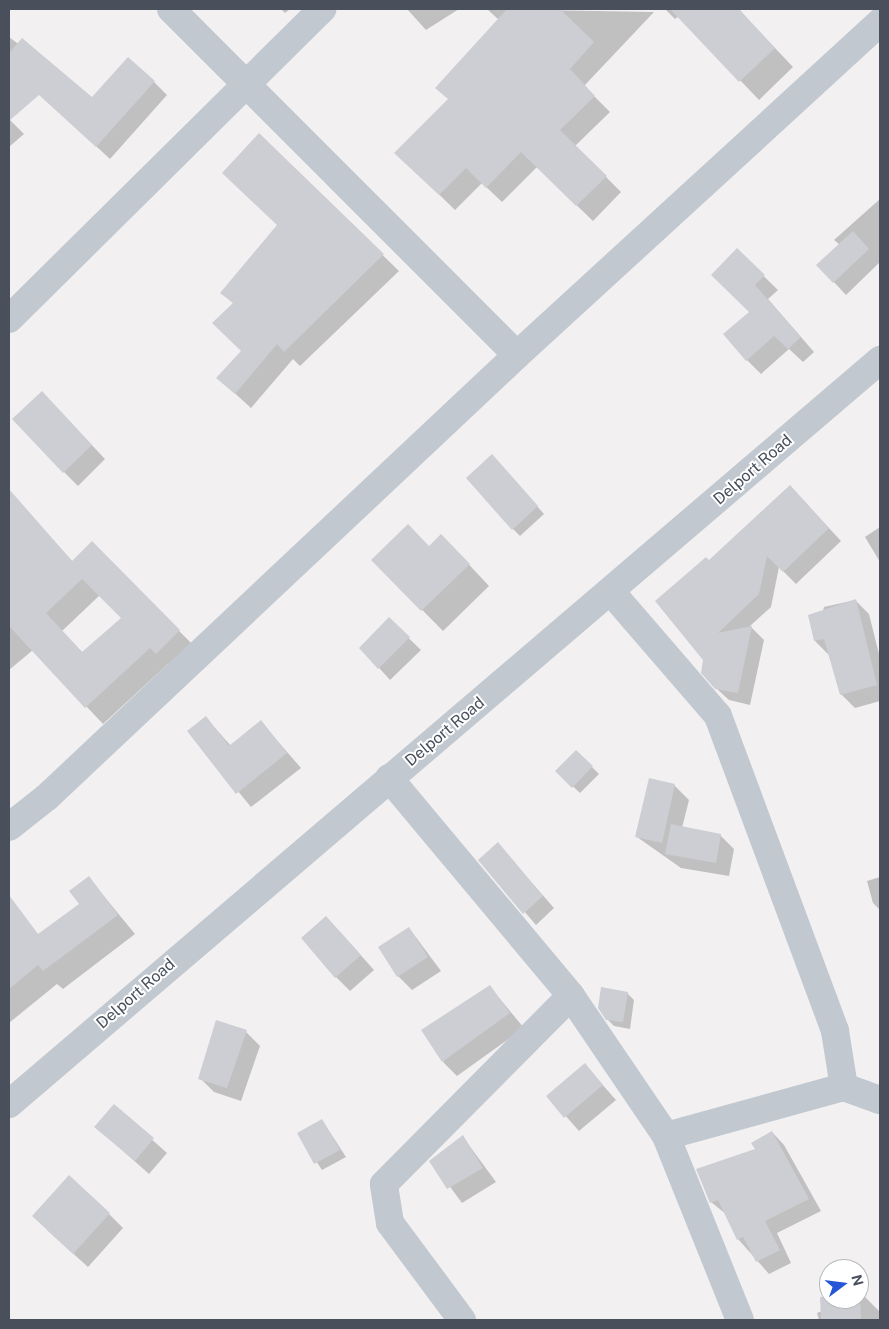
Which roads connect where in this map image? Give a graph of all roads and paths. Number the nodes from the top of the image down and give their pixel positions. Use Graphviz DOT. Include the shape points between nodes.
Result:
graph roads {
  1 [pos="171,9"];
  2 [pos="322,9"];
  3 [pos="880,22"];
  4 [pos="248,85"];
  5 [pos="9,319"];
  6 [pos="517,355"];
  7 [pos="880,360"];
  8 [pos="612,593"];
  9 [pos="389,778"];
  10 [pos="9,827"];
  11 [pos="571,996"];
  12 [pos="844,1087"];
  13 [pos="880,1100"];
  14 [pos="9,1104"];
  15 [pos="666,1136"];
  16 [pos="462,1320"];
  17 [pos="740,1320"];
  1 -- 4 [label="street"];
  2 -- 4 [label="street"];
  3 -- 6 [label="street"];
  4 -- 5 [label="street"];
  4 -- 6 [label="street"];
  6 -- 10 [label="street" via="47,797"];
  7 -- 8 [label="street, Delport Road"];
  8 -- 9 [label="street, Delport Road"];
  8 -- 12 [label="street" via="718,716 835,1031"];
  9 -- 11 [label="street"];
  9 -- 14 [label="street, Delport Road"];
  11 -- 15 [label="street"];
  11 -- 16 [label="street" via="384,1184 390,1223"];
  12 -- 13 [label="street"];
  12 -- 15 [label="street"];
  15 -- 17 [label="street"];
}
